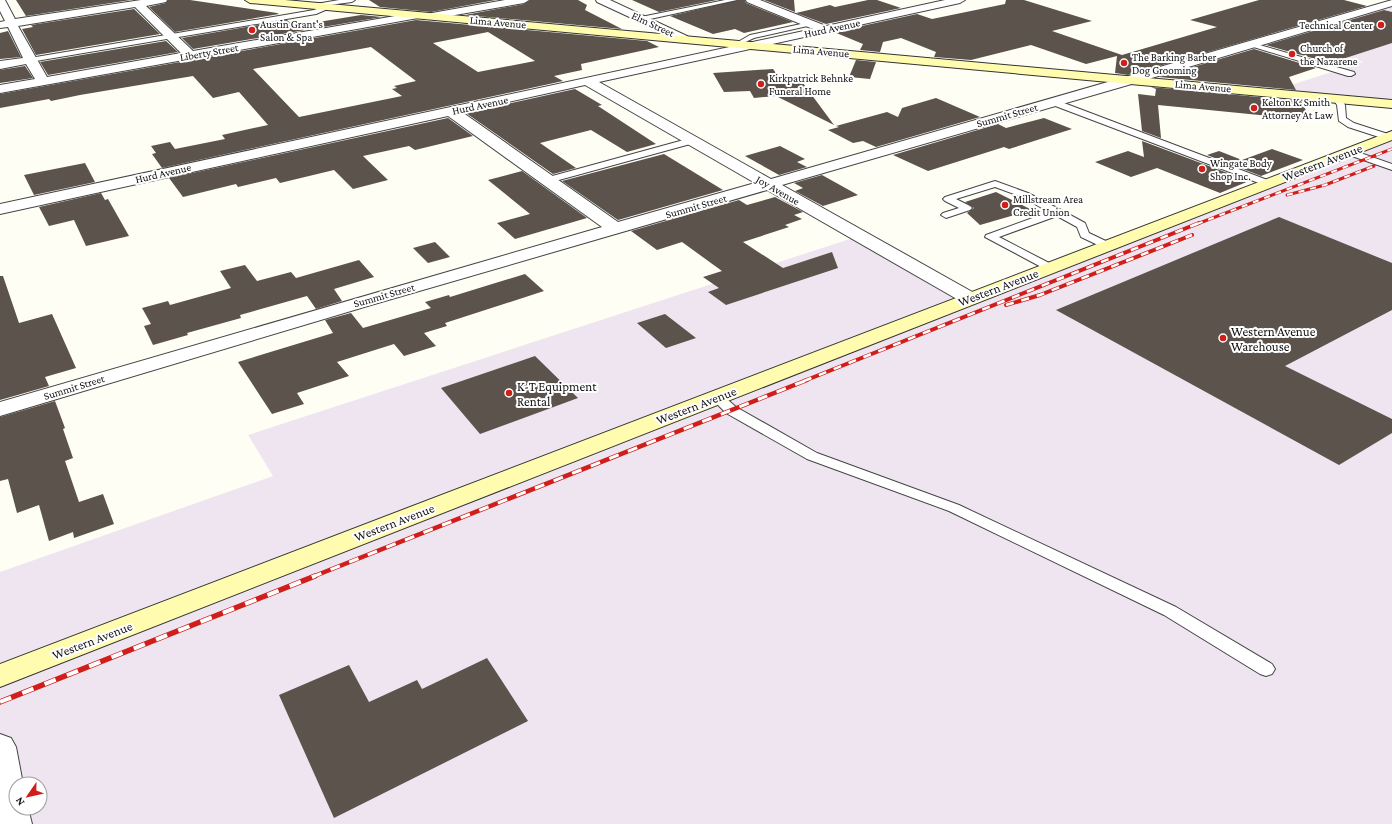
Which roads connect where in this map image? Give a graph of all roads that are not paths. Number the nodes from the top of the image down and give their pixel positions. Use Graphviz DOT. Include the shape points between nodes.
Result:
graph roads {
  1 [pos="0,0"];
  2 [pos="162,0"];
  3 [pos="250,0"];
  4 [pos="352,0"];
  5 [pos="524,0"];
  6 [pos="601,0"];
  7 [pos="734,0"];
  8 [pos="751,0"];
  9 [pos="960,0"];
  10 [pos="900,2"];
  11 [pos="1392,3"];
  12 [pos="138,4"];
  13 [pos="316,6"];
  14 [pos="328,7"];
  15 [pos="919,9"];
  16 [pos="418,15"];
  17 [pos="432,16"];
  18 [pos="641,19"];
  19 [pos="5,24"];
  20 [pos="810,24"];
  21 [pos="826,30"];
  22 [pos="171,36"];
  23 [pos="683,38"];
  24 [pos="739,43"];
  25 [pos="1249,44"];
  26 [pos="753,45"];
  27 [pos="190,56"];
  28 [pos="30,60"];
  29 [pos="0,65"];
  30 [pos="1351,74"];
  31 [pos="1130,80"];
  32 [pos="43,81"];
  33 [pos="587,81"];
  34 [pos="0,89"];
  35 [pos="1337,99"];
  36 [pos="1053,102"];
  37 [pos="1392,104"];
  38 [pos="451,111"];
  39 [pos="1390,136"];
  40 [pos="691,141"];
  41 [pos="1349,152"];
  42 [pos="1392,167"];
  43 [pos="548,180"];
  44 [pos="1267,183"];
  45 [pos="768,185"];
  46 [pos="0,210"];
  47 [pos="1058,212"];
  48 [pos="946,215"];
  49 [pos="615,228"];
  50 [pos="1106,245"];
  51 [pos="1049,267"];
  52 [pos="969,298"];
  53 [pos="716,397"];
  54 [pos="0,409"];
  55 [pos="1266,669"];
  56 [pos="0,676"];
  57 [pos="0,747"];
  58 [pos="15,824"];
  1 -- 19 [label="street"];
  2 -- 12 [label="street"];
  3 -- 13 [label="main road, Lima Avenue"];
  4 -- 13 [label="lane"];
  5 -- 17 [label="street"];
  6 -- 18 [label="street, Elm Street"];
  7 -- 18 [label="lane"];
  8 -- 20 [label="street"];
  9 -- 15 [label="street, Hurd Avenue"];
  10 -- 15 [label="street"];
  11 -- 25 [label="street, Summit Street"];
  12 -- 19 [label="street"];
  12 -- 22 [label="street"];
  13 -- 14 [label="main road, Lima Avenue"];
  14 -- 16 [label="main road, Lima Avenue"];
  14 -- 22 [label="lane" via="316,12"];
  15 -- 21 [label="street, Hurd Avenue"];
  16 -- 17 [label="main road, Lima Avenue"];
  16 -- 27 [label="street, Liberty Street"];
  17 -- 23 [label="main road, Lima Avenue"];
  18 -- 23 [label="street, Elm Street"];
  19 -- 28 [label="street"];
  20 -- 21 [label="street"];
  20 -- 24 [label="lane" via="752,36"];
  21 -- 26 [label="street, Hurd Avenue"];
  22 -- 27 [label="street"];
  22 -- 28 [label="lane"];
  23 -- 24 [label="main road, Lima Avenue"];
  24 -- 26 [label="main road, Lima Avenue"];
  25 -- 30 [label="lane"];
  25 -- 31 [label="street, Summit Street"];
  26 -- 31 [label="main road, Lima Avenue"];
  26 -- 33 [label="street, Hurd Avenue"];
  27 -- 32 [label="street, Liberty Street"];
  28 -- 29 [label="street"];
  28 -- 32 [label="street"];
  31 -- 35 [label="main road, Lima Avenue"];
  31 -- 36 [label="street, Summit Street"];
  32 -- 34 [label="street, Liberty Street"];
  33 -- 38 [label="street, Hurd Avenue"];
  33 -- 40 [label="street, Joy Avenue"];
  35 -- 37 [label="main road, Lima Avenue"];
  35 -- 39 [label="lane" via="1341,104 1342,119 1351,125"];
  36 -- 44 [label="lane"];
  36 -- 45 [label="street, Summit Street"];
  38 -- 43 [label="street"];
  38 -- 46 [label="street, Hurd Avenue"];
  39 -- 41 [label="main road, Western Avenue"];
  40 -- 43 [label="lane"];
  40 -- 45 [label="street, Joy Avenue"];
  41 -- 42 [label="lane"];
  41 -- 44 [label="main road, Western Avenue"];
  43 -- 49 [label="street"];
  44 -- 50 [label="main road, Western Avenue"];
  45 -- 49 [label="street, Summit Street"];
  45 -- 52 [label="street, Joy Avenue"];
  47 -- 48 [label="lane" via="995,184 948,199 966,208"];
  47 -- 50 [label="lane" via="1081,225 1085,235"];
  47 -- 51 [label="lane" via="990,237"];
  49 -- 54 [label="street, Summit Street"];
  50 -- 51 [label="main road, Western Avenue"];
  51 -- 52 [label="main road, Western Avenue"];
  52 -- 53 [label="main road, Western Avenue"];
  53 -- 55 [label="lane" via="731,410 812,456 954,508 1170,611"];
  53 -- 56 [label="main road, Western Avenue"];
  57 -- 58 [label="street"];
}
